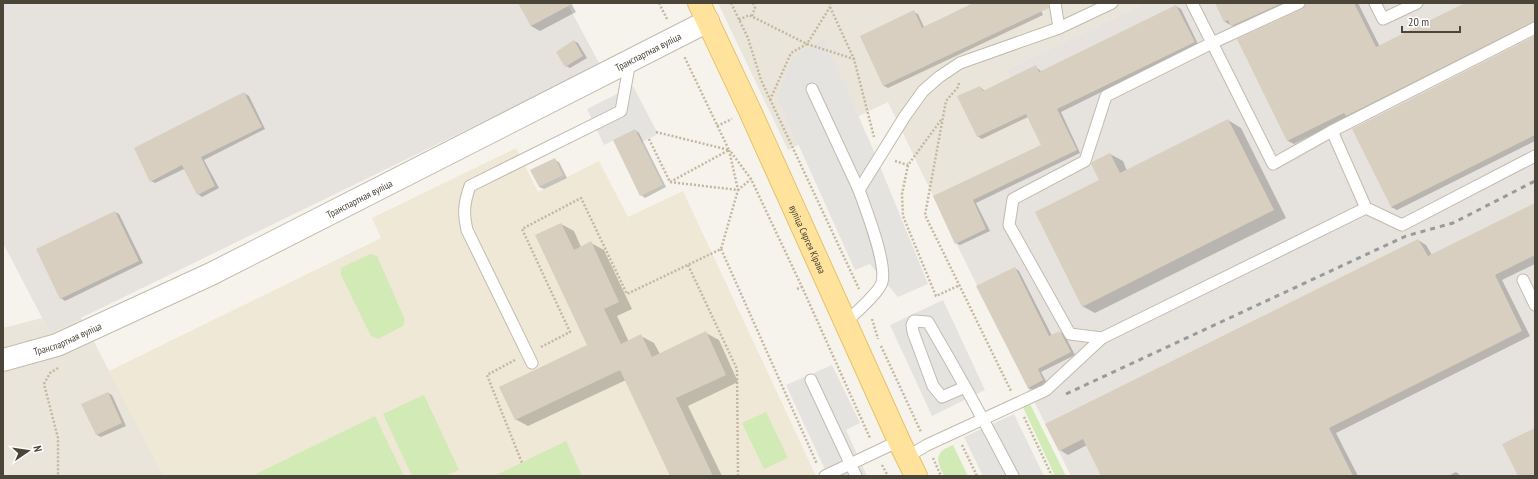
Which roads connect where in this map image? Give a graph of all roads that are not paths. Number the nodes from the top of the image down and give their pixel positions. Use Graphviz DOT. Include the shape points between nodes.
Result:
graph roads {
  1 [pos="1055,3"];
  2 [pos="1112,3"];
  3 [pos="1192,3"];
  4 [pos="1299,3"];
  5 [pos="1375,3"];
  6 [pos="1417,3"];
  7 [pos="1089,8"];
  8 [pos="703,12"];
  9 [pos="1059,28"];
  10 [pos="1535,28"];
  11 [pos="1212,44"];
  12 [pos="630,61"];
  13 [pos="812,89"];
  14 [pos="1332,131"];
  15 [pos="1535,156"];
  16 [pos="859,190"];
  17 [pos="1366,208"];
  18 [pos="1523,280"];
  19 [pos="1535,305"];
  20 [pos="845,323"];
  21 [pos="1102,338"];
  22 [pos="530,358"];
  23 [pos="3,360"];
  24 [pos="811,380"];
  25 [pos="966,387"];
  26 [pos="984,419"];
  27 [pos="903,449"];
  28 [pos="850,465"];
  29 [pos="822,472"];
  30 [pos="856,476"];
  31 [pos="916,476"];
  32 [pos="1013,476"];
  1 -- 9 [label="lane"];
  2 -- 7 [label="lane"];
  3 -- 11 [label="lane"];
  4 -- 11 [label="lane"];
  5 -- 6 [label="lane" via="1383,19"];
  7 -- 9 [label="lane"];
  8 -- 12 [label="street, Транспартная вуліца" via="675,36"];
  8 -- 20 [label="main road, вуліца Сяргея Кірава"];
  9 -- 16 [label="lane" via="960,63 939,77 923,91"];
  10 -- 14 [label="lane"];
  11 -- 14 [label="lane" via="1273,164"];
  11 -- 21 [label="lane" via="1106,96 1085,161 1013,199 1009,226 1070,334"];
  12 -- 22 [label="lane" via="621,111 470,186 463,213 467,230"];
  12 -- 23 [label="street, Транспартная вуліца" via="211,274 57,345"];
  13 -- 16 [label="lane"];
  14 -- 17 [label="lane"];
  15 -- 17 [label="lane" via="1402,225"];
  16 -- 20 [label="lane" via="883,266 882,283 875,294"];
  17 -- 21 [label="lane"];
  18 -- 19 [label="lane"];
  20 -- 27 [label="main road, вуліца Сяргея Кірава"];
  21 -- 26 [label="lane" via="1046,390"];
  24 -- 28 [label="lane"];
  25 -- 25 [label="lane" via="928,322 914,321 913,332 933,386 942,397"];
  25 -- 26 [label="lane"];
  26 -- 27 [label="lane" via="927,445"];
  26 -- 32 [label="lane"];
  27 -- 28 [label="lane" via="877,453"];
  27 -- 31 [label="main road, вуліца Сяргея Кірава"];
  28 -- 29 [label="lane"];
  28 -- 30 [label="lane"];
}
